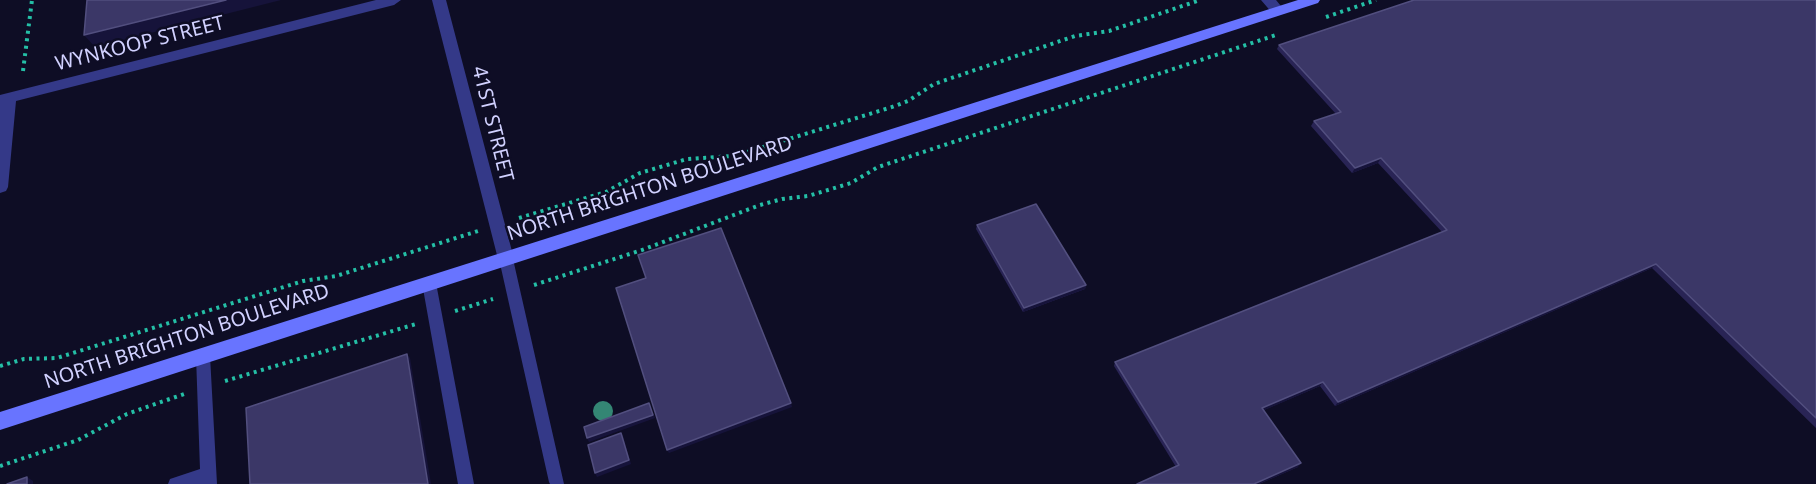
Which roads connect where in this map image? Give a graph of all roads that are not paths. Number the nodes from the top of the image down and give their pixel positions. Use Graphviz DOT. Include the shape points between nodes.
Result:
graph roads {
  1 [pos="394,0"];
  2 [pos="439,0"];
  3 [pos="1313,0"];
  4 [pos="1273,5"];
  5 [pos="4,99"];
  6 [pos="0,187"];
  7 [pos="506,259"];
  8 [pos="429,283"];
  9 [pos="203,356"];
  10 [pos="0,421"];
  11 [pos="209,479"];
  12 [pos="556,482"];
  13 [pos="177,484"];
  14 [pos="466,484"];
  1 -- 5 [label="street, WYNKOOP STREET"];
  2 -- 7 [label="street, 41ST STREET"];
  3 -- 4 [label="main road, NORTH BRIGHTON BOULEVARD"];
  4 -- 7 [label="main road, NORTH BRIGHTON BOULEVARD"];
  5 -- 6 [label="street"];
  7 -- 8 [label="main road, NORTH BRIGHTON BOULEVARD"];
  7 -- 12 [label="lane"];
  8 -- 9 [label="main road, NORTH BRIGHTON BOULEVARD"];
  8 -- 14 [label="lane"];
  9 -- 10 [label="main road, NORTH BRIGHTON BOULEVARD"];
  9 -- 11 [label="lane"];
  11 -- 13 [label="lane"];
}
